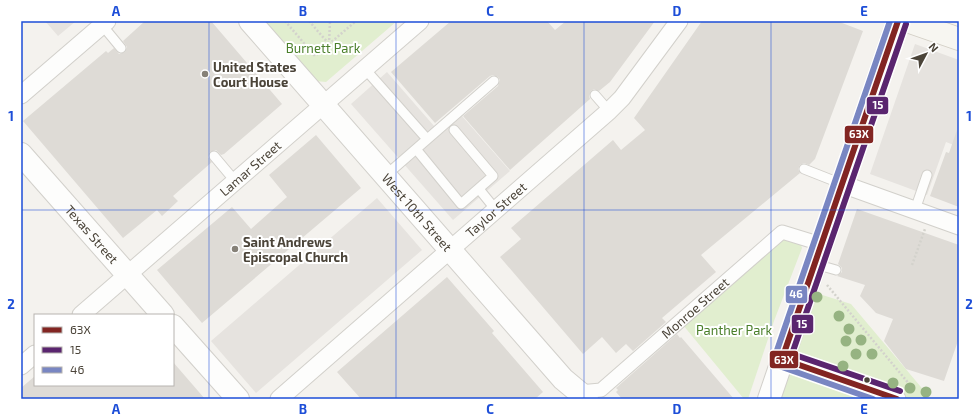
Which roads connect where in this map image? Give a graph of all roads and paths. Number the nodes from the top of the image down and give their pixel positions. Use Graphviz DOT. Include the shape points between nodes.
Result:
graph roads {
  1 [pos="250,21"];
  2 [pos="309,21"];
  3 [pos="330,21"];
  4 [pos="356,21"];
  5 [pos="420,21"];
  6 [pos="679,21"];
  7 [pos="898,21"];
  8 [pos="907,21"];
  9 [pos="286,22"];
  10 [pos="104,23"];
  11 [pos="959,39"];
  12 [pos="329,44"];
  13 [pos="121,48"];
  14 [pos="365,69"];
  15 [pos="494,81"];
  16 [pos="21,95"];
  17 [pos="595,95"];
  18 [pos="323,106"];
  19 [pos="609,111"];
  20 [pos="454,130"];
  21 [pos="427,139"];
  22 [pos="416,149"];
  23 [pos="21,154"];
  24 [pos="214,156"];
  25 [pos="804,169"];
  26 [pos="927,175"];
  27 [pos="385,176"];
  28 [pos="235,182"];
  29 [pos="842,184"];
  30 [pos="479,189"];
  31 [pos="496,210"];
  32 [pos="914,210"];
  33 [pos="959,226"];
  34 [pos="925,229"];
  35 [pos="450,250"];
  36 [pos="818,254"];
  37 [pos="912,265"];
  38 [pos="836,270"];
  39 [pos="128,275"];
  40 [pos="825,283"];
  41 [pos="82,314"];
  42 [pos="163,314"];
  43 [pos="174,327"];
  44 [pos="34,355"];
  45 [pos="782,359"];
  46 [pos="21,366"];
  47 [pos="910,385"];
  48 [pos="579,397"];
  49 [pos="238,399"];
  50 [pos="279,399"];
  51 [pos="768,399"];
  52 [pos="897,399"];
  1 -- 18 [label="street, West 10th Street"];
  2 -- 12 [label="path"];
  3 -- 12 [label="path"];
  4 -- 12 [label="path"];
  5 -- 14 [label="street, Lamar Street"];
  6 -- 19 [label="street, Taylor Street" via="622,98"];
  7 -- 29 [label="street"];
  8 -- 11 [label="main road"];
  9 -- 12 [label="path" via="315,56"];
  10 -- 13 [label="lane"];
  10 -- 16 [label="street"];
  14 -- 18 [label="street, Lamar Street"];
  14 -- 21 [label="lane"];
  15 -- 21 [label="lane"];
  17 -- 19 [label="lane"];
  18 -- 27 [label="street, West 10th Street"];
  18 -- 28 [label="street, Lamar Street"];
  19 -- 31 [label="street, Taylor Street"];
  20 -- 30 [label="lane" via="493,176"];
  21 -- 22 [label="lane"];
  22 -- 27 [label="lane"];
  22 -- 30 [label="lane" via="461,204"];
  23 -- 39 [label="street, Texas Street"];
  24 -- 28 [label="lane"];
  25 -- 29 [label="lane"];
  26 -- 32 [label="lane"];
  27 -- 35 [label="street, West 10th Street"];
  28 -- 39 [label="street, Lamar Street"];
  29 -- 32 [label="street"];
  29 -- 36 [label="street"];
  30 -- 31 [label="lane"];
  31 -- 35 [label="street, Taylor Street"];
  32 -- 33 [label="street"];
  34 -- 37 [label="path"];
  35 -- 48 [label="street, West 10th Street"];
  35 -- 50 [label="street, Taylor Street"];
  36 -- 38 [label="lane"];
  36 -- 45 [label="street"];
  36 -- 48 [label="street, Monroe Street" via="782,232 601,390"];
  39 -- 41 [label="street, Lamar Street"];
  39 -- 42 [label="street, Texas Street"];
  40 -- 47 [label="path"];
  43 -- 49 [label="street"];
  44 -- 46 [label="street"];
  45 -- 51 [label="street"];
  45 -- 52 [label="street"];
}
